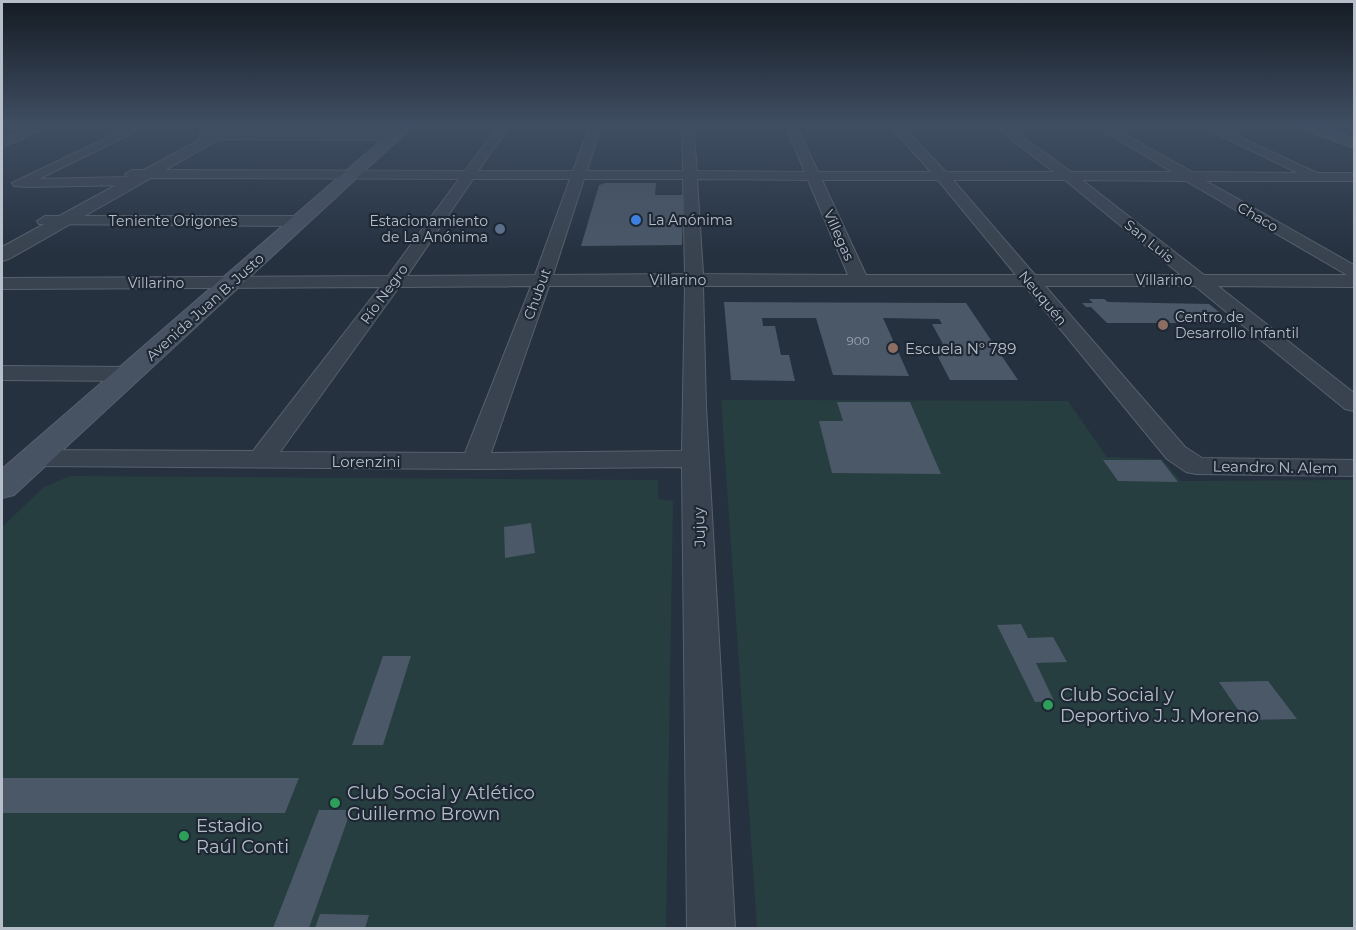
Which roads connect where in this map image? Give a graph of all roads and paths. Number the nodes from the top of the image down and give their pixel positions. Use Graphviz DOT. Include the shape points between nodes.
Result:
graph roads {
  1 [pos="50,168"];
  2 [pos="150,168"];
  3 [pos="258,168"];
  4 [pos="359,168"];
  5 [pos="473,168"];
  6 [pos="583,168"];
  7 [pos="691,168"];
  8 [pos="809,168"];
  9 [pos="935,168"];
  10 [pos="1057,168"];
  11 [pos="1174,168"];
  12 [pos="1300,168"];
  13 [pos="250,174"];
  14 [pos="353,174"];
  15 [pos="942,176"];
  16 [pos="467,177"];
  17 [pos="580,177"];
  18 [pos="691,177"];
  19 [pos="813,177"];
  20 [pos="1069,177"];
  21 [pos="1189,177"];
  22 [pos="1319,177"];
  23 [pos="1354,177"];
  24 [pos="133,178"];
  25 [pos="2,183"];
  26 [pos="19,183"];
  27 [pos="1346,190"];
  28 [pos="54,221"];
  29 [pos="300,221"];
  30 [pos="2,245"];
  31 [pos="2,255"];
  32 [pos="1354,272"];
  33 [pos="542,280"];
  34 [pos="694,280"];
  35 [pos="859,280"];
  36 [pos="1028,280"];
  37 [pos="1197,280"];
  38 [pos="394,281"];
  39 [pos="1354,281"];
  40 [pos="2,283"];
  41 [pos="232,284"];
  42 [pos="2,373"];
  43 [pos="131,374"];
  44 [pos="1354,404"];
  45 [pos="35,458"];
  46 [pos="698,459"];
  47 [pos="260,460"];
  48 [pos="475,461"];
  49 [pos="1196,466"];
  50 [pos="1354,468"];
  51 [pos="2,487"];
  52 [pos="711,928"];
  1 -- 26 [label="street"];
  2 -- 24 [label="street"];
  3 -- 13 [label="street"];
  4 -- 14 [label="main road, Avenida Juan B. Justo"];
  5 -- 16 [label="street, Río Negro"];
  6 -- 17 [label="street, Chubut"];
  7 -- 18 [label="street, Jujuy"];
  8 -- 19 [label="street, Villegas"];
  9 -- 15 [label="street, Neuquén"];
  10 -- 20 [label="street, San Luis"];
  11 -- 21 [label="street, Chaco"];
  12 -- 22 [label="street"];
  13 -- 14 [label="street"];
  13 -- 24 [label="street"];
  14 -- 16 [label="street"];
  14 -- 29 [label="main road, Avenida Juan B. Justo"];
  15 -- 19 [label="street"];
  15 -- 20 [label="street"];
  15 -- 36 [label="street, Neuquén"];
  16 -- 17 [label="street"];
  16 -- 38 [label="street, Río Negro"];
  17 -- 18 [label="street"];
  17 -- 33 [label="street, Chubut"];
  18 -- 19 [label="street"];
  18 -- 34 [label="street, Jujuy"];
  19 -- 35 [label="street, Villegas"];
  20 -- 21 [label="street"];
  20 -- 37 [label="street, San Luis"];
  21 -- 22 [label="street"];
  21 -- 32 [label="street, Chaco"];
  22 -- 23 [label="street"];
  22 -- 27 [label="street"];
  24 -- 26 [label="street"];
  24 -- 28 [label="street"];
  25 -- 26 [label="street"];
  28 -- 29 [label="street, Teniente Origones"];
  28 -- 30 [label="street"];
  28 -- 31 [label="street"];
  29 -- 41 [label="main road, Avenida Juan B. Justo"];
  33 -- 34 [label="street, Villarino"];
  33 -- 38 [label="street, Villarino"];
  33 -- 48 [label="street, Chubut"];
  34 -- 35 [label="street, Villarino"];
  34 -- 46 [label="street, Jujuy"];
  35 -- 36 [label="street, Villarino"];
  36 -- 37 [label="street, Villarino"];
  36 -- 49 [label="street, Neuquén" via="1176,453"];
  37 -- 39 [label="street, Villarino"];
  37 -- 44 [label="street, San Luis"];
  38 -- 41 [label="street, Villarino"];
  38 -- 47 [label="street, Río Negro"];
  40 -- 41 [label="street, Villarino"];
  41 -- 43 [label="main road, Avenida Juan B. Justo"];
  42 -- 43 [label="street"];
  43 -- 45 [label="main road, Avenida Juan B. Justo"];
  45 -- 47 [label="street, Lorenzini"];
  45 -- 51 [label="main road, Avenida Juan B. Justo"];
  46 -- 48 [label="street, Lorenzini"];
  46 -- 52 [label="street, Jujuy"];
  47 -- 48 [label="street, Lorenzini"];
  49 -- 50 [label="street, Leandro N. Alem"];
}
